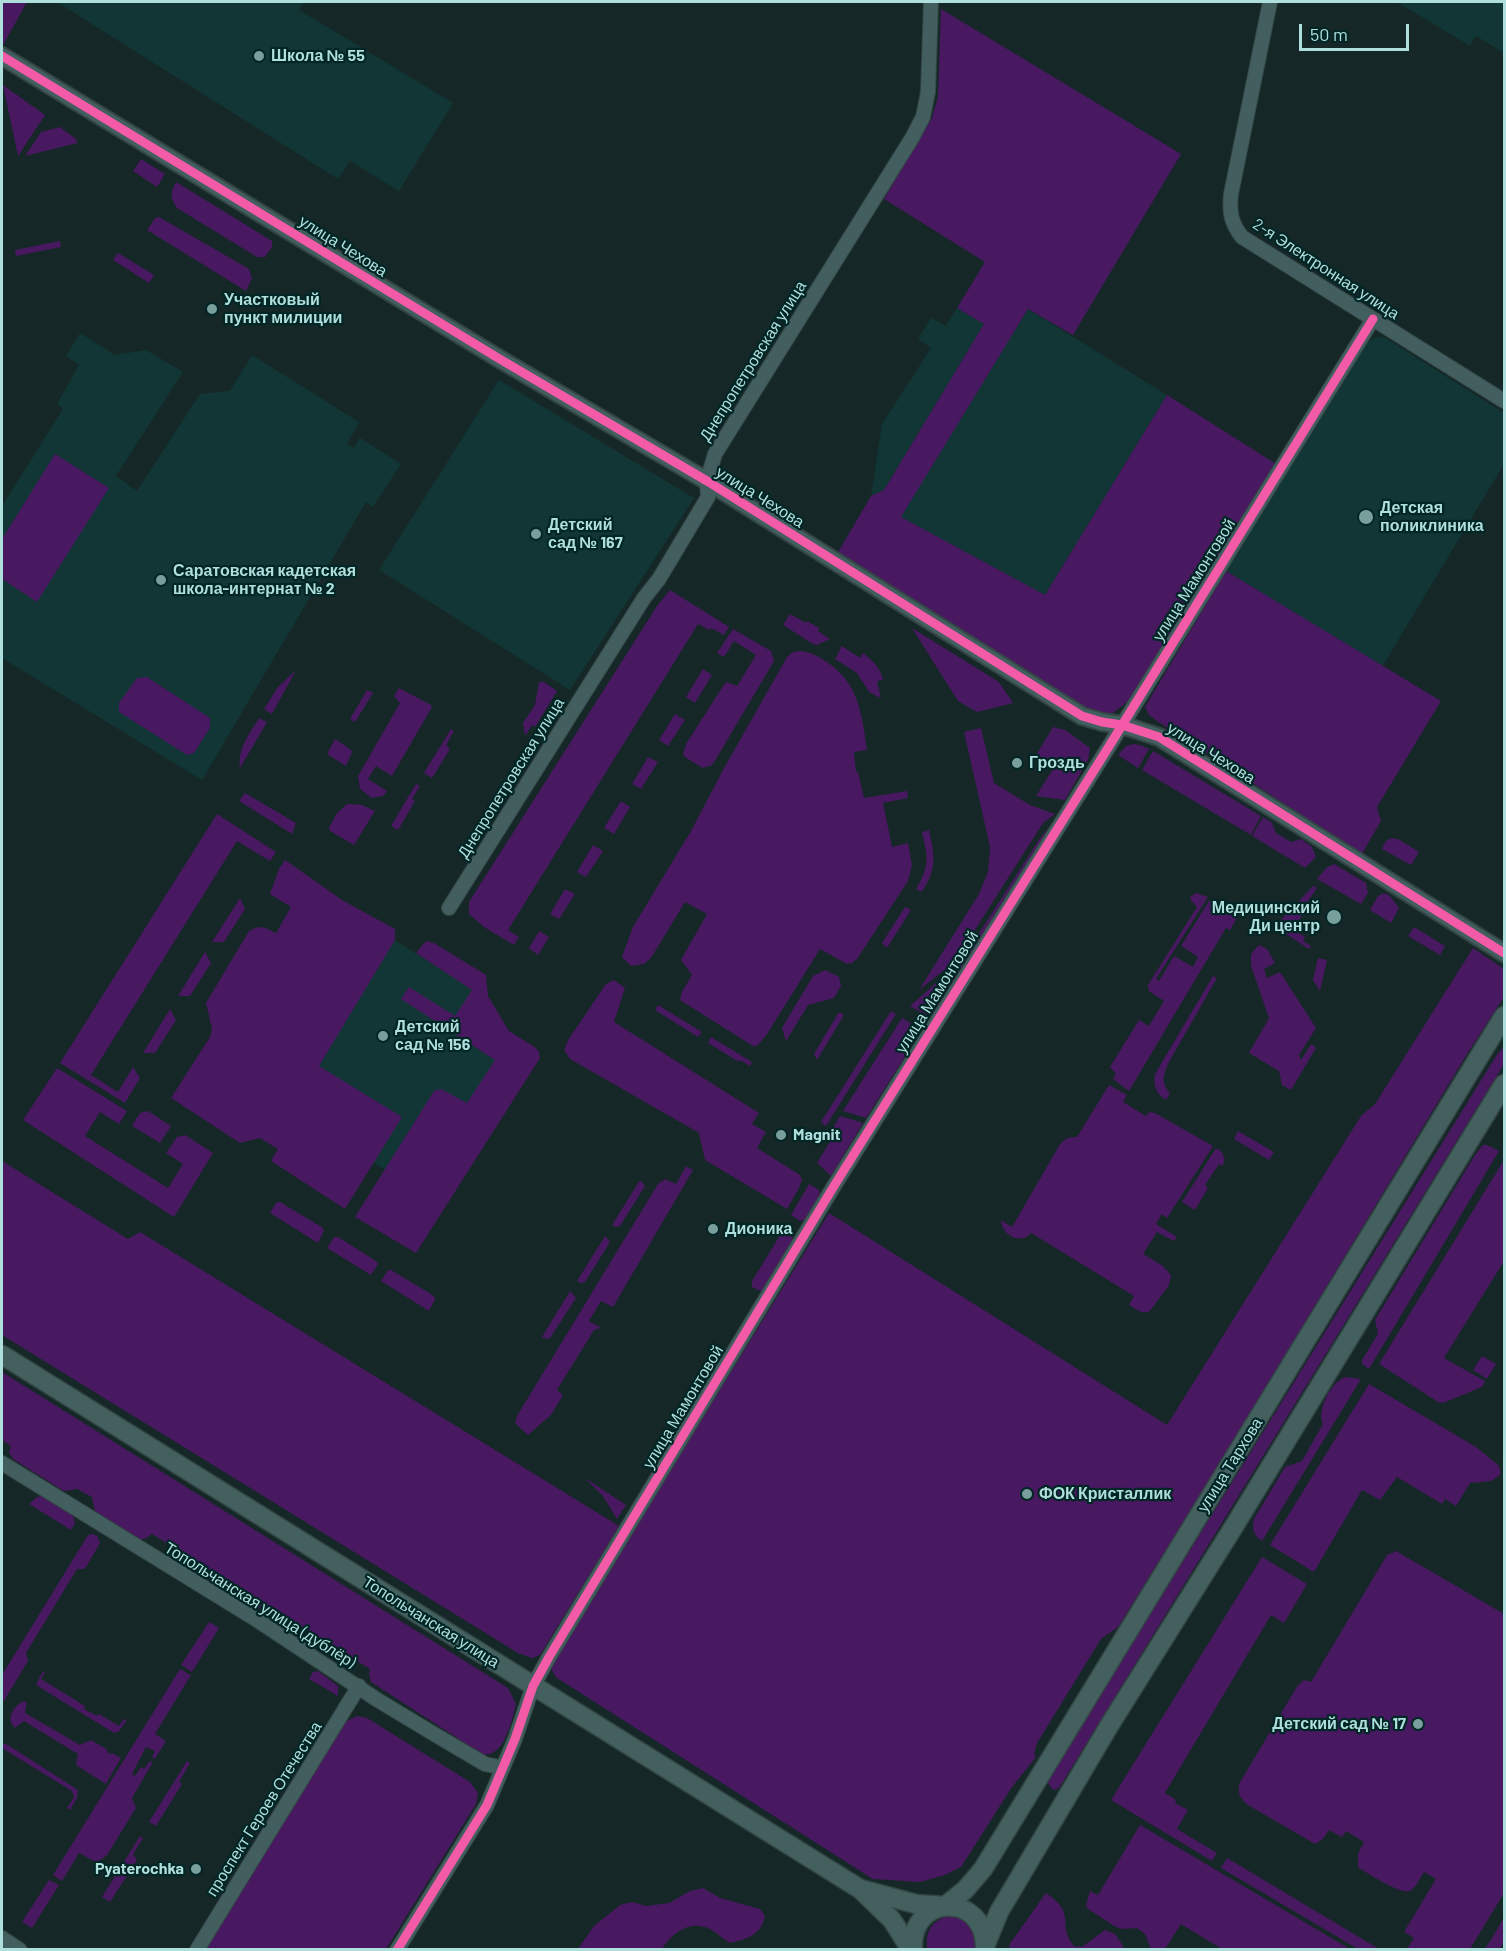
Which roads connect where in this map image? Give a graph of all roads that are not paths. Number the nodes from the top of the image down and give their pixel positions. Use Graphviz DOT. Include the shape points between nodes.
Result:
graph roads {
  1 [pos="931,2"];
  2 [pos="1270,2"];
  3 [pos="2,56"];
  4 [pos="1373,319"];
  5 [pos="1504,401"];
  6 [pos="707,481"];
  7 [pos="1122,725"];
  8 [pos="449,909"];
  9 [pos="1504,953"];
  10 [pos="1502,1026"];
  11 [pos="1504,1084"];
  12 [pos="2,1355"];
  13 [pos="2,1463"];
  14 [pos="359,1686"];
  15 [pos="533,1686"];
  16 [pos="504,1768"];
  17 [pos="1034,1787"];
  18 [pos="1062,1805"];
  19 [pos="860,1889"];
  20 [pos="945,1906"];
  21 [pos="2,1938"];
  22 [pos="985,1948"];
  23 [pos="20,1950"];
  24 [pos="197,1950"];
  25 [pos="397,1950"];
  26 [pos="912,1950"];
  1 -- 6 [label="street, Днепропетровская улица" via="928,92 923,117 715,454"];
  2 -- 4 [label="street, 2-я Электронная улица" via="1231,194 1229,210 1234,226 1242,237"];
  3 -- 6 [label="street, улица Чехова"];
  4 -- 5 [label="street, 2-я Электронная улица"];
  4 -- 7 [label="street, улица Мамонтовой"];
  6 -- 7 [label="street, улица Чехова" via="1082,716"];
  6 -- 8 [label="street, Днепропетровская улица" via="708,497 659,579"];
  7 -- 9 [label="street, улица Чехова" via="1159,737"];
  7 -- 15 [label="street, улица Мамонтовой" via="834,1186"];
  10 -- 17 [label="main road, улица Тархова"];
  11 -- 18 [label="main road"];
  12 -- 15 [label="main road, Топольчанская улица"];
  13 -- 14 [label="street, Топольчанская улица (дублёр)"];
  14 -- 16 [label="street, Топольчанская улица (дублёр)" via="485,1764"];
  14 -- 24 [label="street, проспект Героев Отечества"];
  15 -- 16 [label="street"];
  15 -- 19 [label="main road, Топольчанская улица"];
  16 -- 25 [label="street" via="487,1805"];
  17 -- 18 [label="main road"];
  17 -- 20 [label="main road, улица Тархова" via="983,1869"];
  18 -- 22 [label="main road" via="999,1912"];
  19 -- 20 [label="main road, Топольчанская улица" via="916,1904"];
  19 -- 26 [label="main road, Топольчанская улица" via="892,1920"];
  20 -- 22 [label="main road, Топольчанская улица" via="961,1908 974,1917 983,1930"];
  20 -- 26 [label="main road, улица Тархова" via="929,1912 917,1924"];
  21 -- 23 [label="street"];
}
